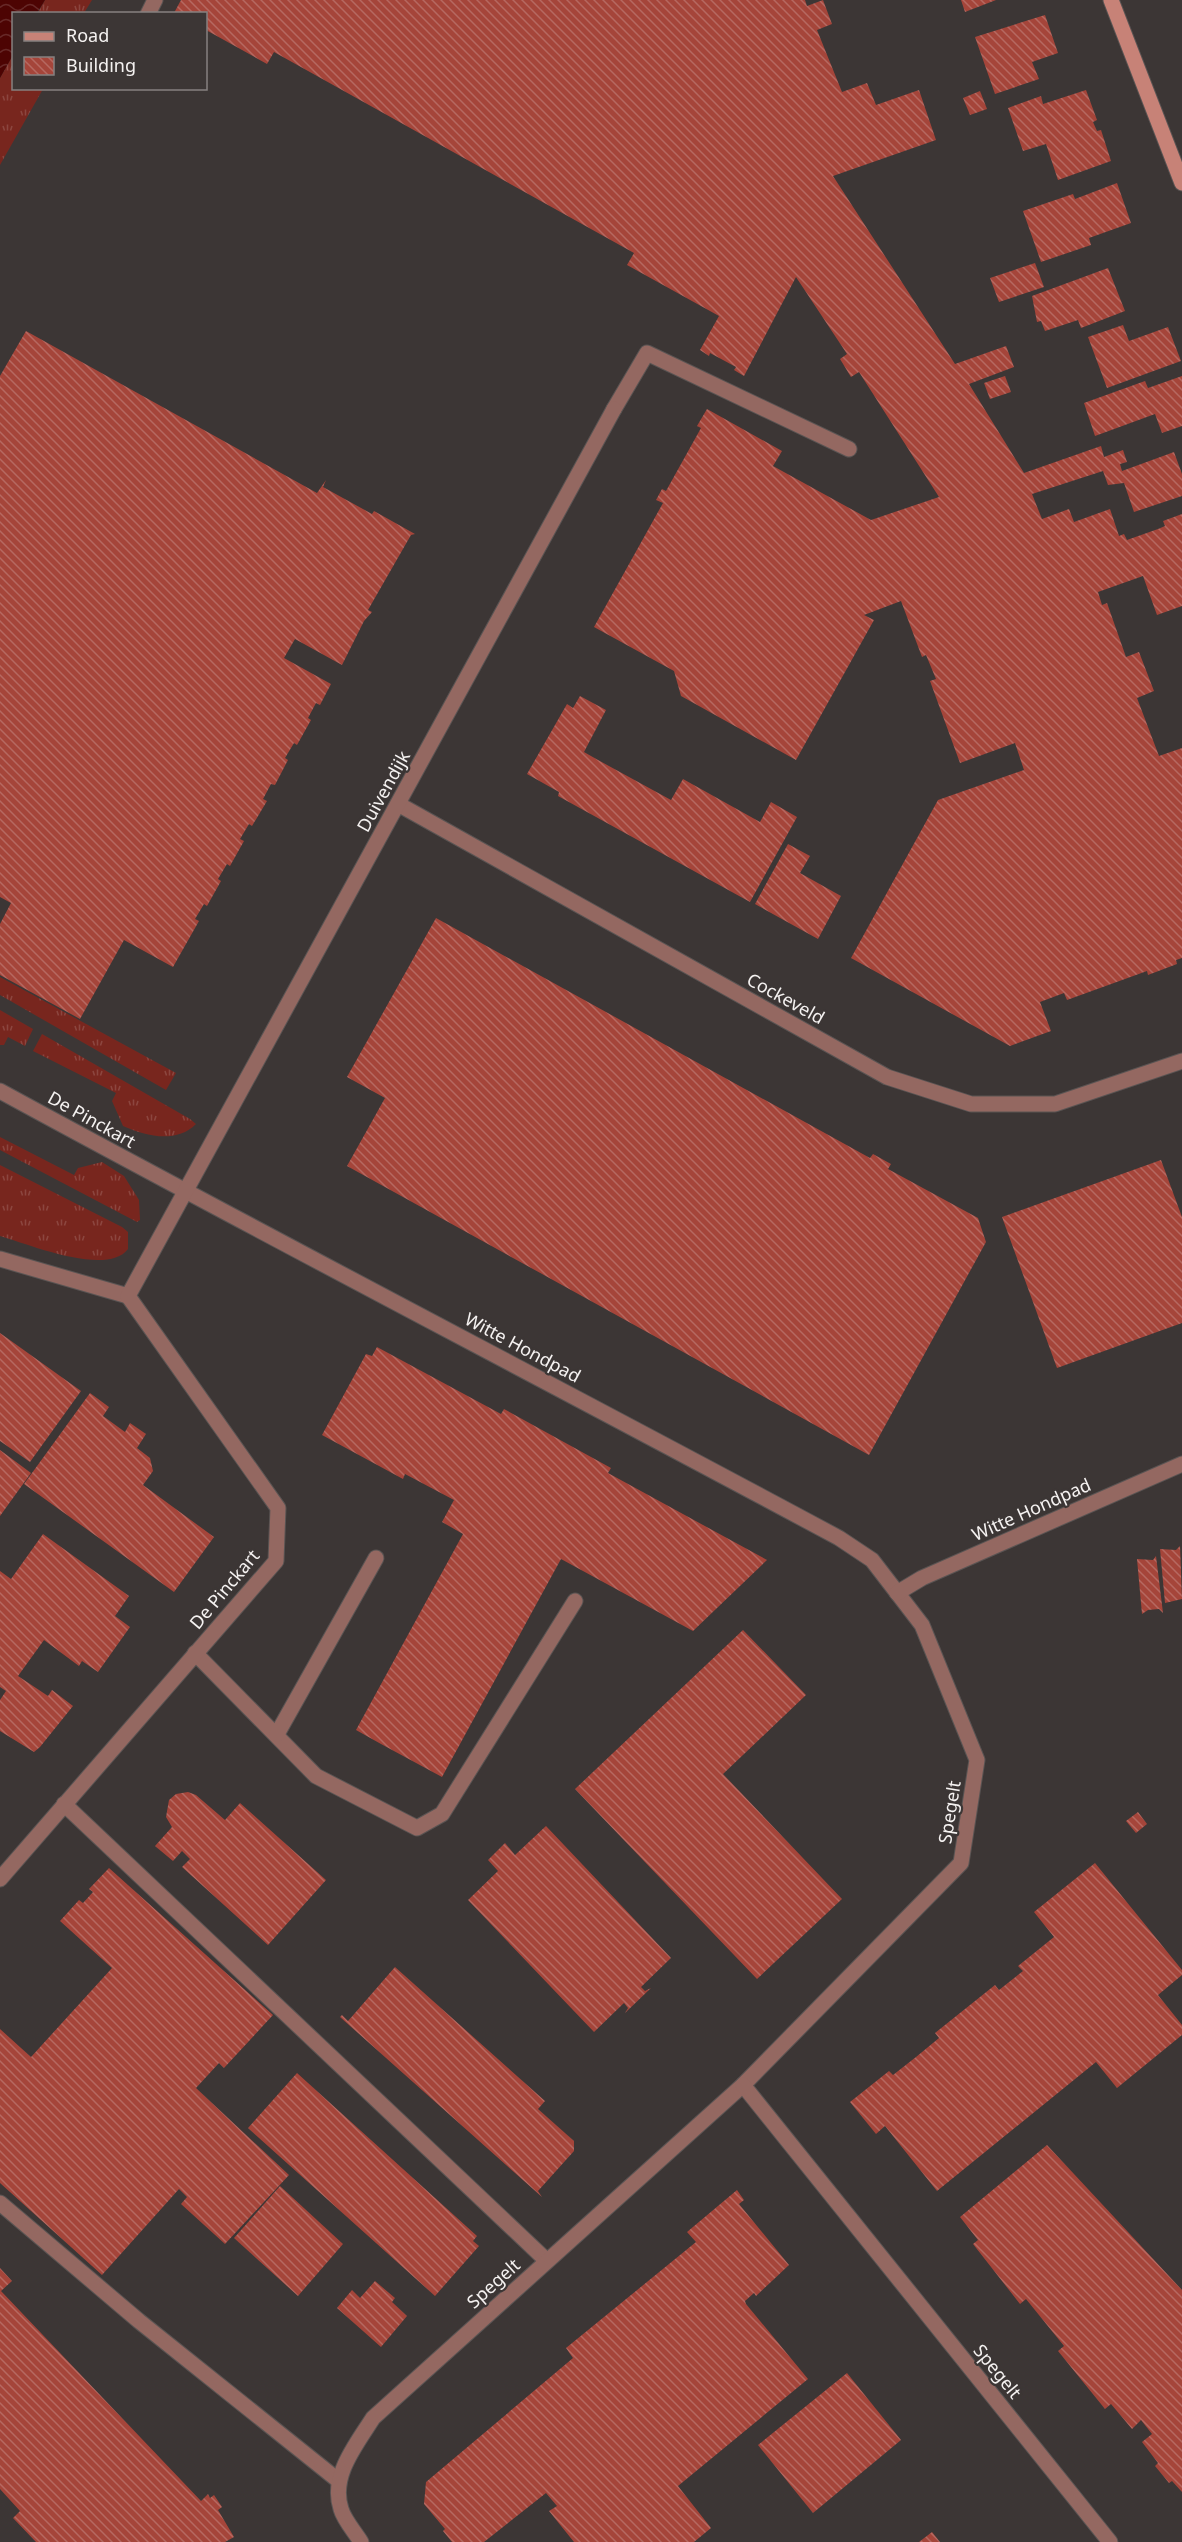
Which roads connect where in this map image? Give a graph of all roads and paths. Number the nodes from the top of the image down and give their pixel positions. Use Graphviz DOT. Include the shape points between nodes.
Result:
graph roads {
  1 [pos="1111,0"];
  2 [pos="1182,183"];
  3 [pos="849,448"];
  4 [pos="398,804"];
  5 [pos="1182,1061"];
  6 [pos="0,1091"];
  7 [pos="187,1193"];
  8 [pos="0,1259"];
  9 [pos="128,1296"];
  10 [pos="1182,1464"];
  11 [pos="839,1538"];
  12 [pos="376,1558"];
  13 [pos="897,1593"];
  14 [pos="575,1601"];
  15 [pos="195,1653"];
  16 [pos="277,1734"];
  17 [pos="64,1804"];
  18 [pos="0,1879"];
  19 [pos="743,2085"];
  20 [pos="0,2204"];
  21 [pos="546,2260"];
  22 [pos="339,2481"];
  23 [pos="361,2542"];
  24 [pos="1110,2542"];
  1 -- 2 [label="street"];
  3 -- 4 [label="street, Duivendijk" via="647,353"];
  4 -- 5 [label="street, Cockeveld" via="887,1077 970,1104 1056,1104"];
  4 -- 7 [label="street, Duivendijk"];
  6 -- 7 [label="street, De Pinckart"];
  7 -- 9 [label="street"];
  7 -- 11 [label="street, Witte Hondpad"];
  8 -- 9 [label="street"];
  9 -- 15 [label="street, De Pinckart" via="278,1508 276,1561"];
  10 -- 13 [label="street, Witte Hondpad" via="922,1578"];
  11 -- 13 [label="street, Spegelt" via="872,1560"];
  12 -- 16 [label="street"];
  13 -- 19 [label="street, Spegelt" via="922,1625 977,1760 960,1863"];
  14 -- 16 [label="street" via="442,1814 417,1828 316,1776"];
  15 -- 16 [label="street"];
  15 -- 17 [label="street, De Pinckart"];
  17 -- 18 [label="street, De Pinckart"];
  17 -- 21 [label="street"];
  19 -- 21 [label="street, Spegelt"];
  19 -- 24 [label="street, Spegelt"];
  20 -- 22 [label="street"];
  21 -- 22 [label="street, Spegelt" via="373,2418"];
  22 -- 23 [label="street, Spegelt" via="341,2510"];
}
